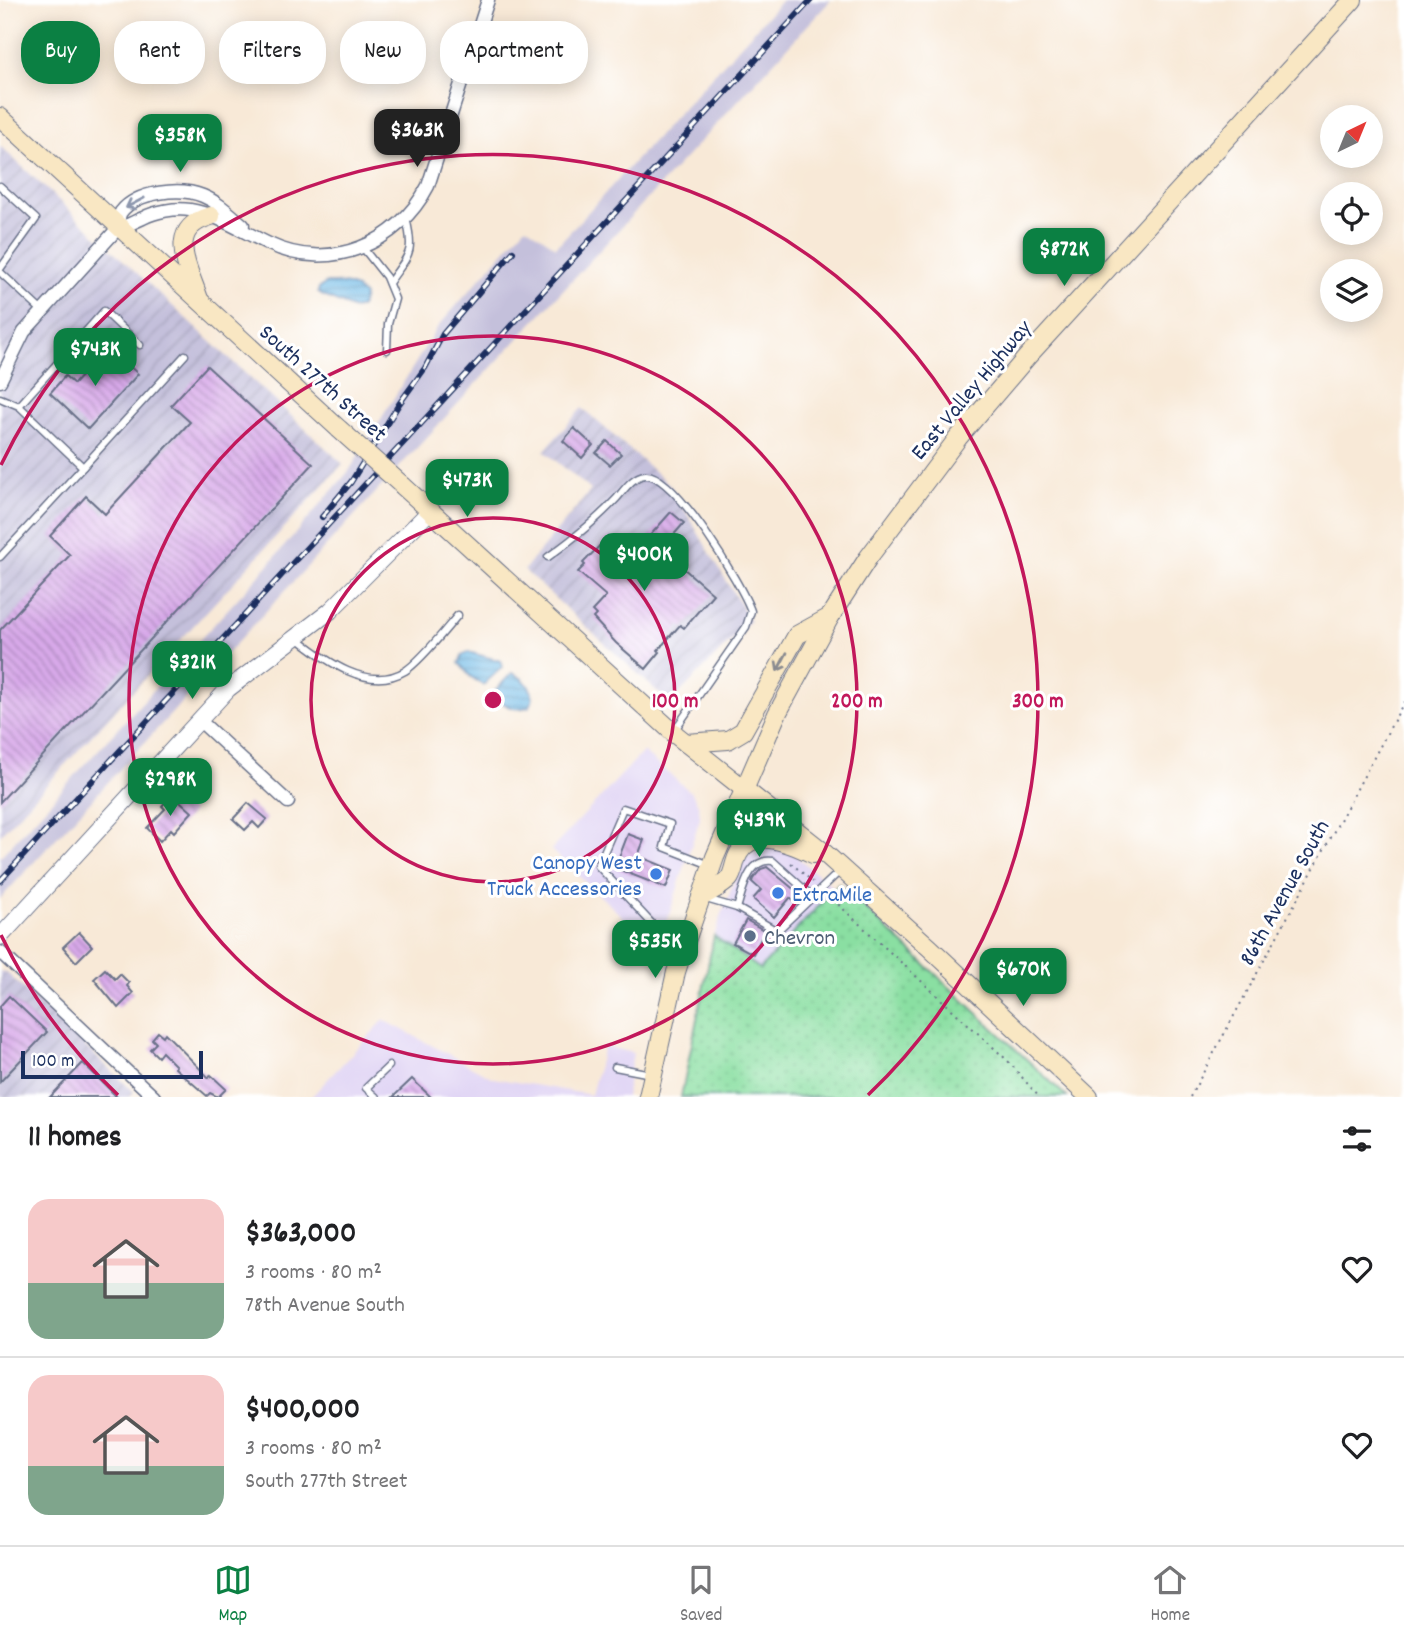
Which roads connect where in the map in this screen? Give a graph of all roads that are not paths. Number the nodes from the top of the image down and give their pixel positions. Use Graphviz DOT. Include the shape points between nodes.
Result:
graph roads {
  1 [pos="488,0"];
  2 [pos="1353,0"];
  3 [pos="0,117"];
  4 [pos="0,186"];
  5 [pos="211,216"];
  6 [pos="406,218"];
  7 [pos="118,228"];
  8 [pos="259,239"];
  9 [pos="363,248"];
  10 [pos="0,271"];
  11 [pos="388,283"];
  12 [pos="200,302"];
  13 [pos="42,312"];
  14 [pos="140,345"];
  15 [pos="387,350"];
  16 [pos="185,355"];
  17 [pos="0,381"];
  18 [pos="0,398"];
  19 [pos="19,406"];
  20 [pos="83,467"];
  21 [pos="430,511"];
  22 [pos="0,557"];
  23 [pos="548,557"];
  24 [pos="458,615"];
  25 [pos="830,617"];
  26 [pos="296,638"];
  27 [pos="200,720"];
  28 [pos="679,738"];
  29 [pos="745,792"];
  30 [pos="288,802"];
  31 [pos="712,866"];
  32 [pos="840,868"];
  33 [pos="701,897"];
  34 [pos="814,898"];
  35 [pos="737,908"];
  36 [pos="0,937"];
  37 [pos="686,942"];
  38 [pos="0,952"];
  39 [pos="389,1066"];
  40 [pos="615,1067"];
  41 [pos="653,1074"];
  42 [pos="153,1097"];
  43 [pos="376,1097"];
  44 [pos="648,1097"];
  45 [pos="1089,1097"];
  1 -- 6 [label="street" via="428,186"];
  2 -- 25 [label="main road, East Valley Highway" via="979,412 895,519"];
  3 -- 7 [label="main road, South 277th Street"];
  4 -- 10 [label="lane" via="36,219"];
  5 -- 7 [label="street" via="174,210"];
  5 -- 8 [label="street"];
  5 -- 12 [label="main road" via="189,227 183,241"];
  6 -- 9 [label="street"];
  6 -- 11 [label="lane" via="409,254"];
  8 -- 7 [label="street, one-way" via="212,200 188,191 159,193 134,202 119,214"];
  7 -- 12 [label="main road, South 277th Street"];
  7 -- 13 [label="street"];
  8 -- 9 [label="street" via="287,251 326,256"];
  9 -- 11 [label="lane"];
  10 -- 13 [label="lane"];
  11 -- 15 [label="lane" via="395,299"];
  12 -- 21 [label="main road, South 277th Street, bridge"];
  13 -- 17 [label="street" via="15,348"];
  14 -- 19 [label="lane" via="103,311"];
  16 -- 20 [label="lane"];
  18 -- 19 [label="lane"];
  19 -- 20 [label="lane"];
  20 -- 22 [label="lane"];
  21 -- 26 [label="street" via="342,600"];
  21 -- 28 [label="main road, South 277th Street"];
  23 -- 28 [label="lane" via="645,474 668,486 709,537 751,611 746,627"];
  24 -- 26 [label="lane" via="408,669 386,677 370,678 328,662"];
  25 -- 28 [label="main road, one-way" via="797,635 743,732 728,740"];
  25 -- 29 [label="main road, East Valley Highway" via="777,714"];
  26 -- 27 [label="street" via="236,683"];
  27 -- 30 [label="street"];
  27 -- 36 [label="street"];
  28 -- 29 [label="main road, South 277th Street"];
  29 -- 31 [label="main road, East Valley Highway"];
  29 -- 32 [label="main road, South 277th Street"];
  31 -- 33 [label="main road, East Valley Highway"];
  31 -- 37 [label="lane" via="664,847 670,824 623,808 598,866 657,929"];
  32 -- 33 [label="main road" via="796,845 757,839 739,852 729,879"];
  32 -- 34 [label="lane"];
  32 -- 45 [label="main road, South 277th Street"];
  33 -- 35 [label="lane"];
  33 -- 37 [label="main road, East Valley Highway"];
  34 -- 35 [label="lane" via="777,931"];
  34 -- 35 [label="lane" via="768,860 751,871"];
  37 -- 41 [label="main road, East Valley Highway"];
  38 -- 42 [label="street"];
  39 -- 43 [label="lane" via="366,1088"];
  40 -- 41 [label="lane"];
  41 -- 44 [label="main road, East Valley Highway"];
}
